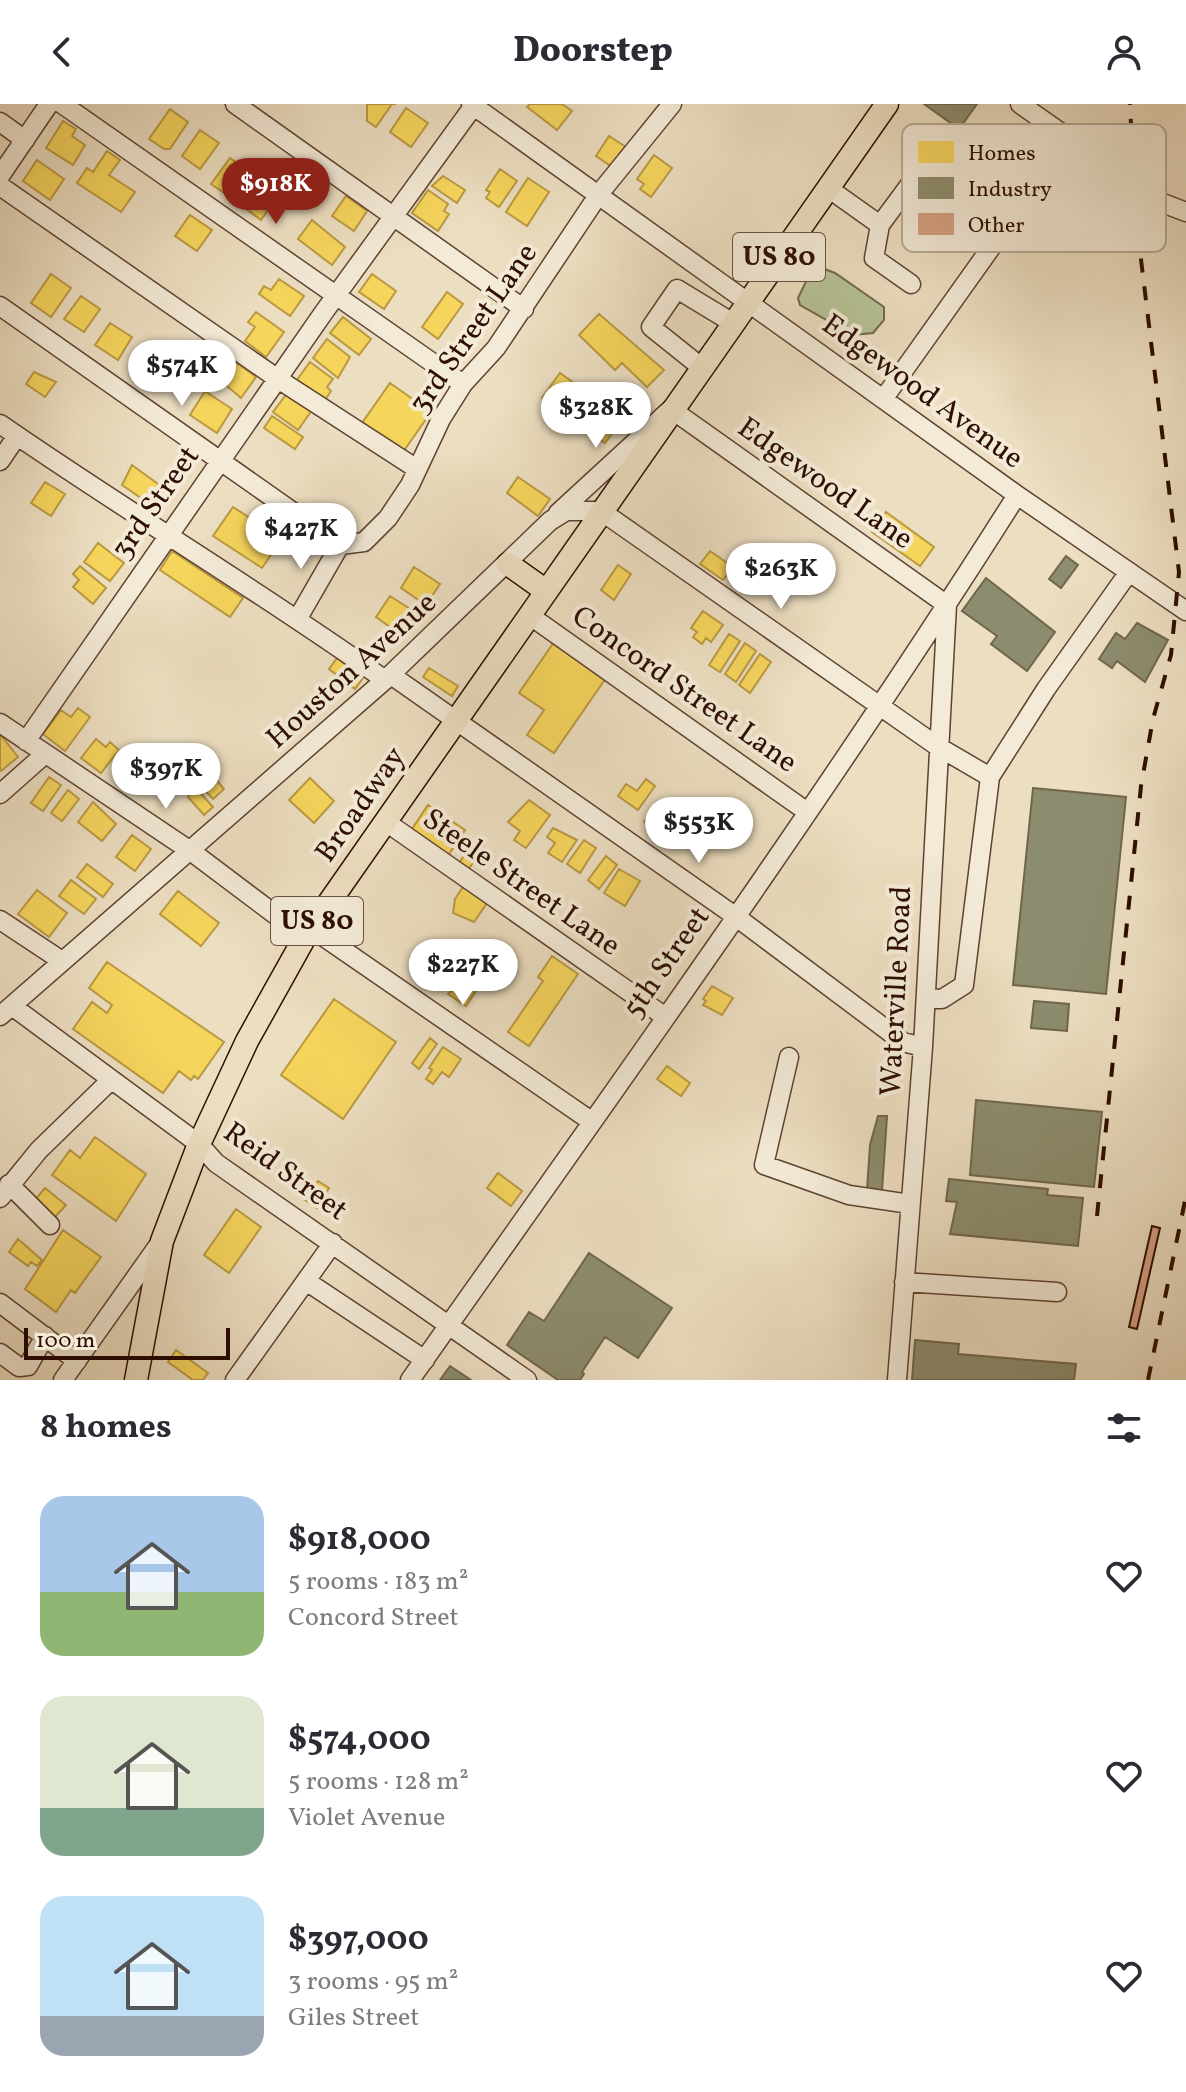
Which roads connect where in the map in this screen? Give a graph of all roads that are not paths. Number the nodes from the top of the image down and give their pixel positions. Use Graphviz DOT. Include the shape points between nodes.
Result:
graph roads {
  1 [pos="49,104"];
  2 [pos="62,104"];
  3 [pos="235,104"];
  4 [pos="473,104"];
  5 [pos="672,104"];
  6 [pos="887,104"];
  7 [pos="1020,104"];
  8 [pos="0,122"];
  9 [pos="1049,124"];
  10 [pos="25,140"];
  11 [pos="0,176"];
  12 [pos="0,186"];
  13 [pos="828,188"];
  14 [pos="599,194"];
  15 [pos="902,195"];
  16 [pos="1166,204"];
  17 [pos="1186,212"];
  18 [pos="394,215"];
  19 [pos="880,225"];
  20 [pos="988,252"];
  21 [pos="911,284"];
  22 [pos="338,294"];
  23 [pos="749,301"];
  24 [pos="0,306"];
  25 [pos="524,309"];
  26 [pos="733,323"];
  27 [pos="701,367"];
  28 [pos="278,379"];
  29 [pos="463,384"];
  30 [pos="884,398"];
  31 [pos="671,409"];
  32 [pos="0,424"];
  33 [pos="17,436"];
  34 [pos="222,460"];
  35 [pos="0,461"];
  36 [pos="417,469"];
  37 [pos="1017,495"];
  38 [pos="601,511"];
  39 [pos="550,521"];
  40 [pos="166,537"];
  41 [pos="340,545"];
  42 [pos="508,564"];
  43 [pos="1129,572"];
  44 [pos="546,591"];
  45 [pos="947,605"];
  46 [pos="1186,611"];
  47 [pos="529,615"];
  48 [pos="298,618"];
  49 [pos="388,678"];
  50 [pos="879,705"];
  51 [pos="457,719"];
  52 [pos="0,723"];
  53 [pos="26,741"];
  54 [pos="937,746"];
  55 [pos="44,755"];
  56 [pos="990,777"];
  57 [pos="0,794"];
  58 [pos="806,811"];
  59 [pos="386,822"];
  60 [pos="192,852"];
  61 [pos="735,916"];
  62 [pos="0,920"];
  63 [pos="308,932"];
  64 [pos="62,961"];
  65 [pos="926,998"];
  66 [pos="6,1011"];
  67 [pos="664,1016"];
  68 [pos="923,1047"];
  69 [pos="789,1057"];
  70 [pos="111,1080"];
  71 [pos="591,1121"];
  72 [pos="199,1144"];
  73 [pos="5,1191"];
  74 [pos="910,1204"];
  75 [pos="50,1225"];
  76 [pos="162,1241"];
  77 [pos="333,1243"];
  78 [pos="306,1281"];
  79 [pos="904,1282"];
  80 [pos="1057,1292"];
  81 [pos="0,1303"];
  82 [pos="450,1324"];
  83 [pos="45,1336"];
  84 [pos="0,1353"];
  85 [pos="425,1360"];
  86 [pos="77,1361"];
  87 [pos="63,1380"];
  88 [pos="136,1380"];
  89 [pos="235,1380"];
  90 [pos="410,1380"];
  91 [pos="527,1380"];
  92 [pos="897,1380"];
  1 -- 10 [label="street"];
  2 -- 22 [label="street"];
  3 -- 18 [label="street"];
  4 -- 14 [label="street, Edgewood Avenue"];
  4 -- 18 [label="street, 3rd Street"];
  5 -- 14 [label="street, 3rd Street Lane"];
  6 -- 13 [label="main road, US 80"];
  7 -- 9 [label="street"];
  8 -- 10 [label="street"];
  10 -- 11 [label="street"];
  12 -- 28 [label="street"];
  13 -- 19 [label="street"];
  13 -- 23 [label="main road, US 80"];
  14 -- 23 [label="street, Edgewood Avenue"];
  14 -- 25 [label="street, 3rd Street Lane"];
  15 -- 19 [label="street"];
  16 -- 17 [label="street"];
  18 -- 22 [label="street, 3rd Street"];
  18 -- 25 [label="street"];
  19 -- 21 [label="street" via="874,258"];
  20 -- 30 [label="street"];
  22 -- 28 [label="street, 3rd Street"];
  22 -- 29 [label="street"];
  23 -- 26 [label="main road, US 80"];
  23 -- 30 [label="street, Edgewood Avenue"];
  24 -- 34 [label="street"];
  25 -- 29 [label="street, 3rd Street Lane"];
  26 -- 27 [label="main road, US 80"];
  26 -- 27 [label="street" via="677,289 651,327"];
  27 -- 31 [label="main road, US 80"];
  28 -- 34 [label="street, 3rd Street"];
  28 -- 36 [label="street"];
  29 -- 36 [label="street, 3rd Street Lane"];
  30 -- 37 [label="street, Edgewood Avenue"];
  31 -- 38 [label="main road, US 80"];
  31 -- 39 [label="street, Houston Avenue"];
  31 -- 45 [label="street, Edgewood Lane"];
  32 -- 33 [label="street"];
  33 -- 35 [label="street"];
  33 -- 40 [label="street"];
  34 -- 40 [label="street, 3rd Street"];
  34 -- 41 [label="street"];
  36 -- 41 [label="street, 3rd Street Lane" via="388,518 364,542"];
  37 -- 43 [label="street, Edgewood Avenue"];
  37 -- 45 [label="street, 5th Street"];
  38 -- 39 [label="street" via="566,511"];
  38 -- 44 [label="main road, Broadway / US 80"];
  38 -- 50 [label="street"];
  39 -- 42 [label="street, Houston Avenue"];
  40 -- 48 [label="street"];
  40 -- 53 [label="street, 3rd Street"];
  41 -- 48 [label="street"];
  42 -- 44 [label="main road"];
  42 -- 49 [label="street, Houston Avenue"];
  43 -- 46 [label="street, Edgewood Avenue"];
  43 -- 56 [label="street"];
  44 -- 47 [label="main road, Broadway / US 80"];
  45 -- 50 [label="street, 5th Street"];
  45 -- 54 [label="street, Waterville Road"];
  47 -- 51 [label="main road, Broadway / US 80"];
  47 -- 58 [label="street, Concord Street Lane"];
  48 -- 49 [label="street"];
  49 -- 51 [label="street"];
  49 -- 60 [label="street, Houston Avenue"];
  50 -- 54 [label="street"];
  50 -- 58 [label="street, 5th Street"];
  51 -- 59 [label="main road, Broadway / US 80"];
  51 -- 61 [label="street"];
  52 -- 53 [label="street"];
  53 -- 55 [label="street"];
  54 -- 56 [label="street"];
  54 -- 65 [label="street, Waterville Road"];
  55 -- 57 [label="street"];
  55 -- 60 [label="street"];
  56 -- 65 [label="street" via="964,985 942,999"];
  58 -- 61 [label="street, 5th Street"];
  59 -- 63 [label="main road, Broadway / US 80"];
  59 -- 67 [label="street, Steele Street Lane"];
  60 -- 63 [label="street"];
  60 -- 64 [label="street, Houston Avenue"];
  61 -- 67 [label="street, 5th Street"];
  61 -- 68 [label="street" via="903,1042"];
  62 -- 64 [label="street"];
  63 -- 71 [label="street"];
  63 -- 72 [label="main road, Broadway / US 80" via="241,1052"];
  64 -- 66 [label="street, Houston Avenue"];
  65 -- 68 [label="street, Waterville Road"];
  66 -- 70 [label="street, Reid Street"];
  67 -- 71 [label="street, 5th Street"];
  68 -- 74 [label="street, Waterville Road"];
  69 -- 74 [label="street" via="764,1165 849,1195"];
  70 -- 72 [label="street, Reid Street"];
  70 -- 73 [label="street"];
  71 -- 82 [label="street, 5th Street"];
  72 -- 76 [label="main road, Broadway / US 80"];
  72 -- 77 [label="street, Reid Street" via="216,1163"];
  73 -- 75 [label="street"];
  74 -- 79 [label="street, Waterville Road"];
  76 -- 86 [label="street"];
  76 -- 88 [label="main road, Broadway / US 80"];
  77 -- 78 [label="street"];
  77 -- 82 [label="street, Reid Street"];
  78 -- 85 [label="street"];
  78 -- 89 [label="street"];
  79 -- 80 [label="street"];
  79 -- 92 [label="street, Waterville Road"];
  81 -- 83 [label="street"];
  82 -- 85 [label="street, 5th Street"];
  82 -- 91 [label="street, Reid Street"];
  83 -- 84 [label="street" via="28,1366 19,1367"];
  83 -- 86 [label="street"];
  85 -- 90 [label="street, 5th Street"];
  86 -- 87 [label="street"];
}
